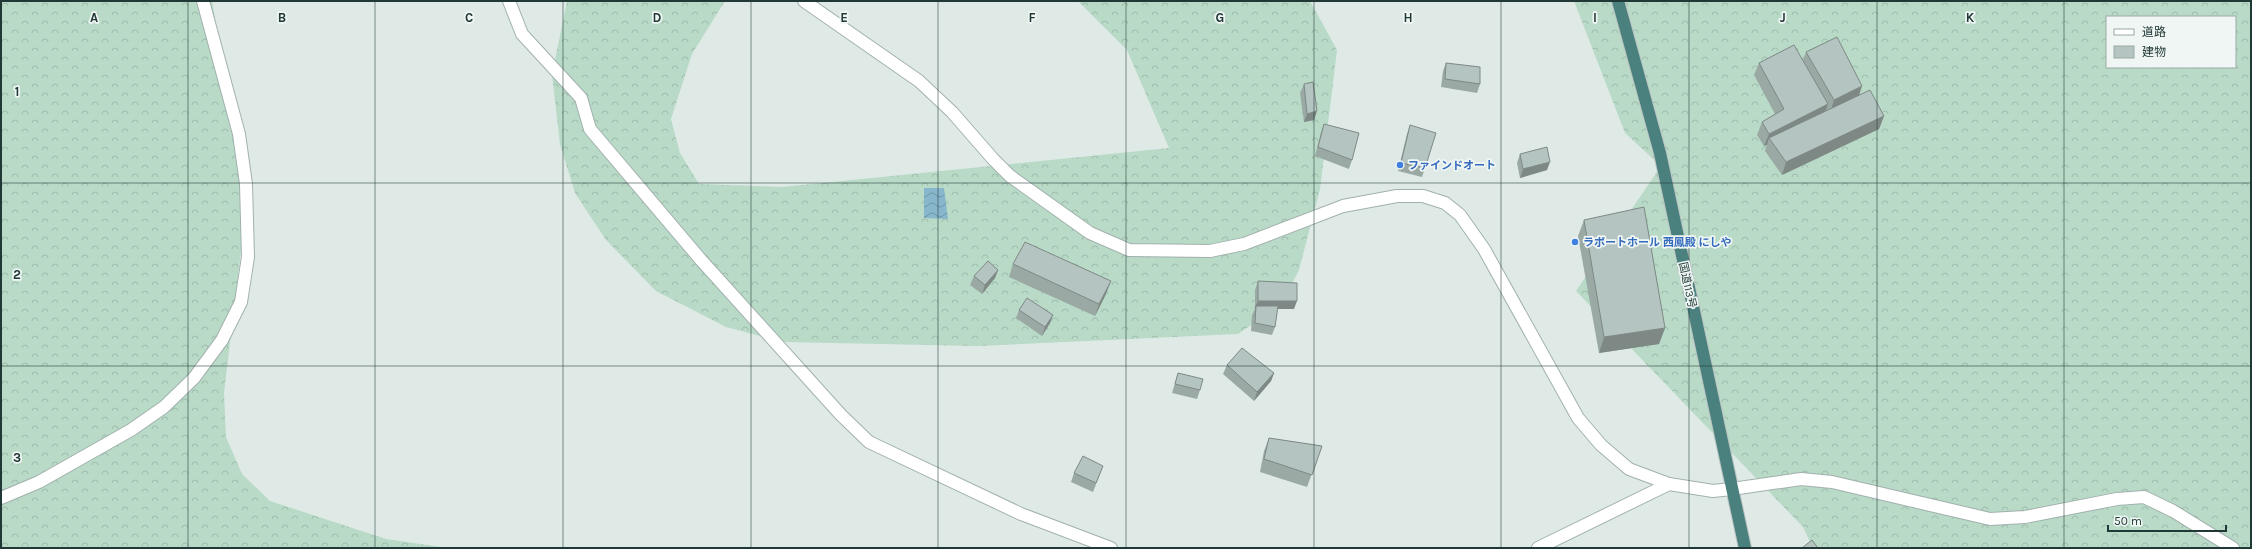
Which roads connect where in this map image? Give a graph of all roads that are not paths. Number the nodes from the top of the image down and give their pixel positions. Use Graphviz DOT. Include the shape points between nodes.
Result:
graph roads {
  1 [pos="203,1"];
  2 [pos="508,1"];
  3 [pos="804,1"];
  4 [pos="1618,1"];
  5 [pos="1669,484"];
  6 [pos="1732,490"];
  7 [pos="1,498"];
  8 [pos="1111,548"];
  9 [pos="1538,548"];
  10 [pos="1745,548"];
  11 [pos="2233,548"];
  1 -- 7 [label="street" via="240,134 246,184 248,257 241,302 222,340 194,378 164,406 131,430 39,482"];
  2 -- 8 [label="street" via="522,34 580,98 590,129 701,260 841,415 869,442 1021,514"];
  3 -- 5 [label="street" via="919,81 952,112 992,159 1016,180 1090,233 1129,250 1217,250 1244,244 1343,206 1397,196 1423,196 1445,203 1460,215 1484,249 1578,418 1601,445 1629,469"];
  4 -- 6 [label="highway, 国道113号" via="1660,153"];
  5 -- 6 [label="street"];
  5 -- 9 [label="street"];
  6 -- 10 [label="highway, 国道113号"];
  6 -- 11 [label="street" via="1801,479 1832,482 1990,519 2025,517 2117,500 2144,498 2173,511"];
}
